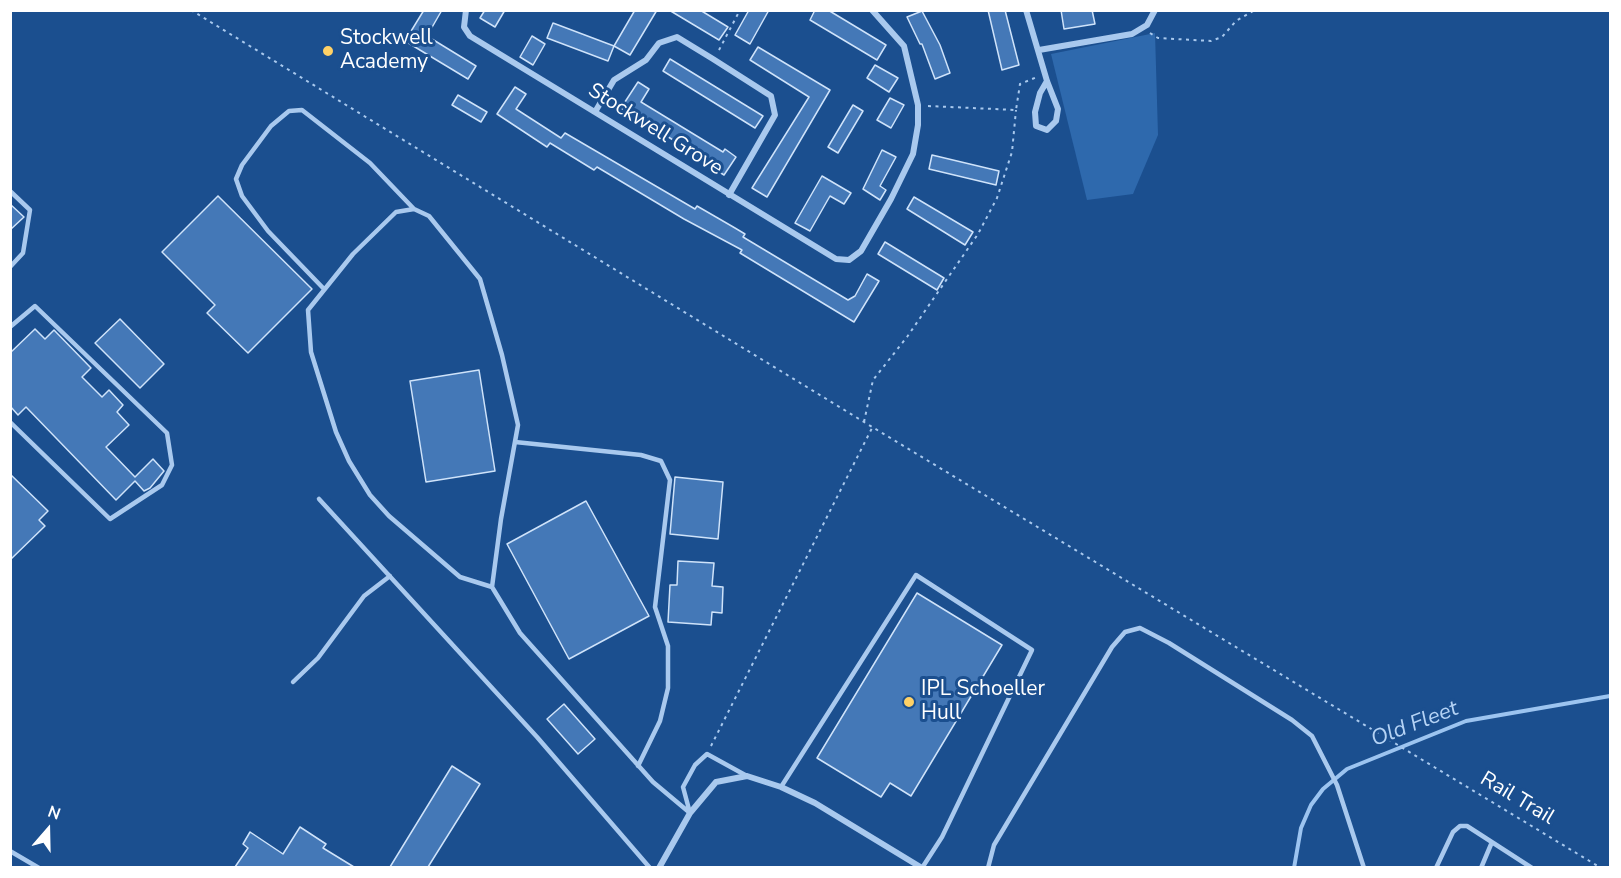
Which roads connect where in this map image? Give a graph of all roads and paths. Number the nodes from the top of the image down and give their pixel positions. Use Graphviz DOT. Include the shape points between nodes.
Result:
graph roads {
  1 [pos="191,10"];
  2 [pos="466,10"];
  3 [pos="740,10"];
  4 [pos="872,10"];
  5 [pos="1026,10"];
  6 [pos="1155,10"];
  7 [pos="1255,10"];
  8 [pos="1142,28"];
  9 [pos="1039,50"];
  10 [pos="713,59"];
  11 [pos="1045,74"];
  12 [pos="1047,81"];
  13 [pos="918,105"];
  14 [pos="1016,110"];
  15 [pos="595,112"];
  16 [pos="10,190"];
  17 [pos="729,195"];
  18 [pos="414,209"];
  19 [pos="10,267"];
  20 [pos="324,289"];
  21 [pos="10,327"];
  22 [pos="10,422"];
  23 [pos="864,422"];
  24 [pos="873,428"];
  25 [pos="515,442"];
  26 [pos="319,499"];
  27 [pos="390,576"];
  28 [pos="492,587"];
  29 [pos="293,682"];
  30 [pos="706,754"];
  31 [pos="638,766"];
  32 [pos="747,776"];
  33 [pos="781,787"];
  34 [pos="690,813"];
  35 [pos="1492,842"];
  36 [pos="10,851"];
  37 [pos="39,867"];
  38 [pos="650,867"];
  39 [pos="659,867"];
  40 [pos="922,867"];
  41 [pos="988,867"];
  42 [pos="1364,867"];
  43 [pos="1436,867"];
  44 [pos="1481,867"];
  45 [pos="1530,867"];
  46 [pos="1601,867"];
  1 -- 23 [label="path, Rail Trail"];
  2 -- 15 [label="street, Stockwell Grove" via="464,27 470,36"];
  3 -- 10 [label="path"];
  4 -- 13 [label="street" via="903,46"];
  5 -- 9 [label="street"];
  6 -- 8 [label="street"];
  7 -- 8 [label="path" via="1236,21 1222,37 1211,40 1158,38"];
  8 -- 9 [label="street" via="1132,34"];
  9 -- 11 [label="street"];
  10 -- 15 [label="street" via="677,38 659,43 646,60 614,80"];
  10 -- 17 [label="street" via="771,96 775,115"];
  11 -- 12 [label="street"];
  11 -- 14 [label="path" via="1020,84"];
  12 -- 12 [label="street" via="1058,109 1056,121 1047,130 1036,126 1035,112"];
  13 -- 14 [label="path"];
  13 -- 17 [label="street, Stockwell Grove" via="913,154 861,251 849,260 836,259"];
  14 -- 23 [label="path" via="1011,152 998,198 978,234 873,380"];
  15 -- 17 [label="street, Stockwell Grove"];
  16 -- 19 [label="lane" via="30,210 23,253"];
  18 -- 20 [label="lane" via="396,212"];
  18 -- 20 [label="lane" via="370,163 302,110 289,111 271,126 236,179 242,196 268,231"];
  18 -- 25 [label="lane" via="429,216 480,279 518,425"];
  20 -- 28 [label="lane" via="308,310 311,352 349,461 370,495 426,550 460,577"];
  21 -- 22 [label="lane" via="35,306 167,433 172,465 162,485 110,519"];
  23 -- 24 [label="path, Rail Trail"];
  24 -- 30 [label="path"];
  24 -- 46 [label="path, Rail Trail"];
  25 -- 28 [label="lane"];
  25 -- 31 [label="lane" via="641,455 661,461 670,480 655,607 668,646 668,688 660,721"];
  26 -- 27 [label="lane"];
  27 -- 29 [label="lane" via="364,596 318,658"];
  27 -- 38 [label="lane"];
  28 -- 31 [label="lane" via="520,633"];
  30 -- 32 [label="lane"];
  30 -- 34 [label="lane" via="683,787"];
  31 -- 34 [label="lane"];
  32 -- 33 [label="street"];
  32 -- 34 [label="street" via="716,782"];
  33 -- 40 [label="street"];
  33 -- 40 [label="lane" via="916,575 1032,650 942,837"];
  34 -- 39 [label="street"];
  35 -- 43 [label="lane" via="1467,826 1460,826 1453,832"];
  35 -- 44 [label="lane"];
  35 -- 45 [label="lane"];
  36 -- 37 [label="lane"];
  41 -- 42 [label="lane" via="994,845 1112,647 1125,632 1140,628 1293,720 1312,736 1337,784"];
}
